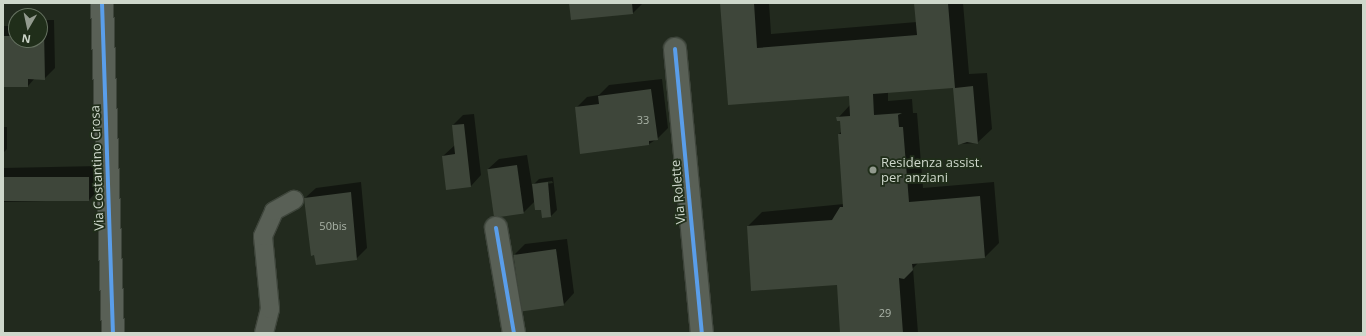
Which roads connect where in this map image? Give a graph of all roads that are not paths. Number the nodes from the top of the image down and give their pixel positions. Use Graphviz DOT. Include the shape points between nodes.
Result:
graph roads {
  1 [pos="102,3"];
  2 [pos="675,49"];
  3 [pos="294,200"];
  4 [pos="496,228"];
  5 [pos="113,333"];
  6 [pos="264,333"];
  7 [pos="514,333"];
  8 [pos="702,333"];
  1 -- 5 [label="street, Via Costantino Crosa"];
  2 -- 8 [label="street, Via Rolette"];
  3 -- 6 [label="lane" via="274,211 263,236 270,309"];
  4 -- 7 [label="street"];
}
